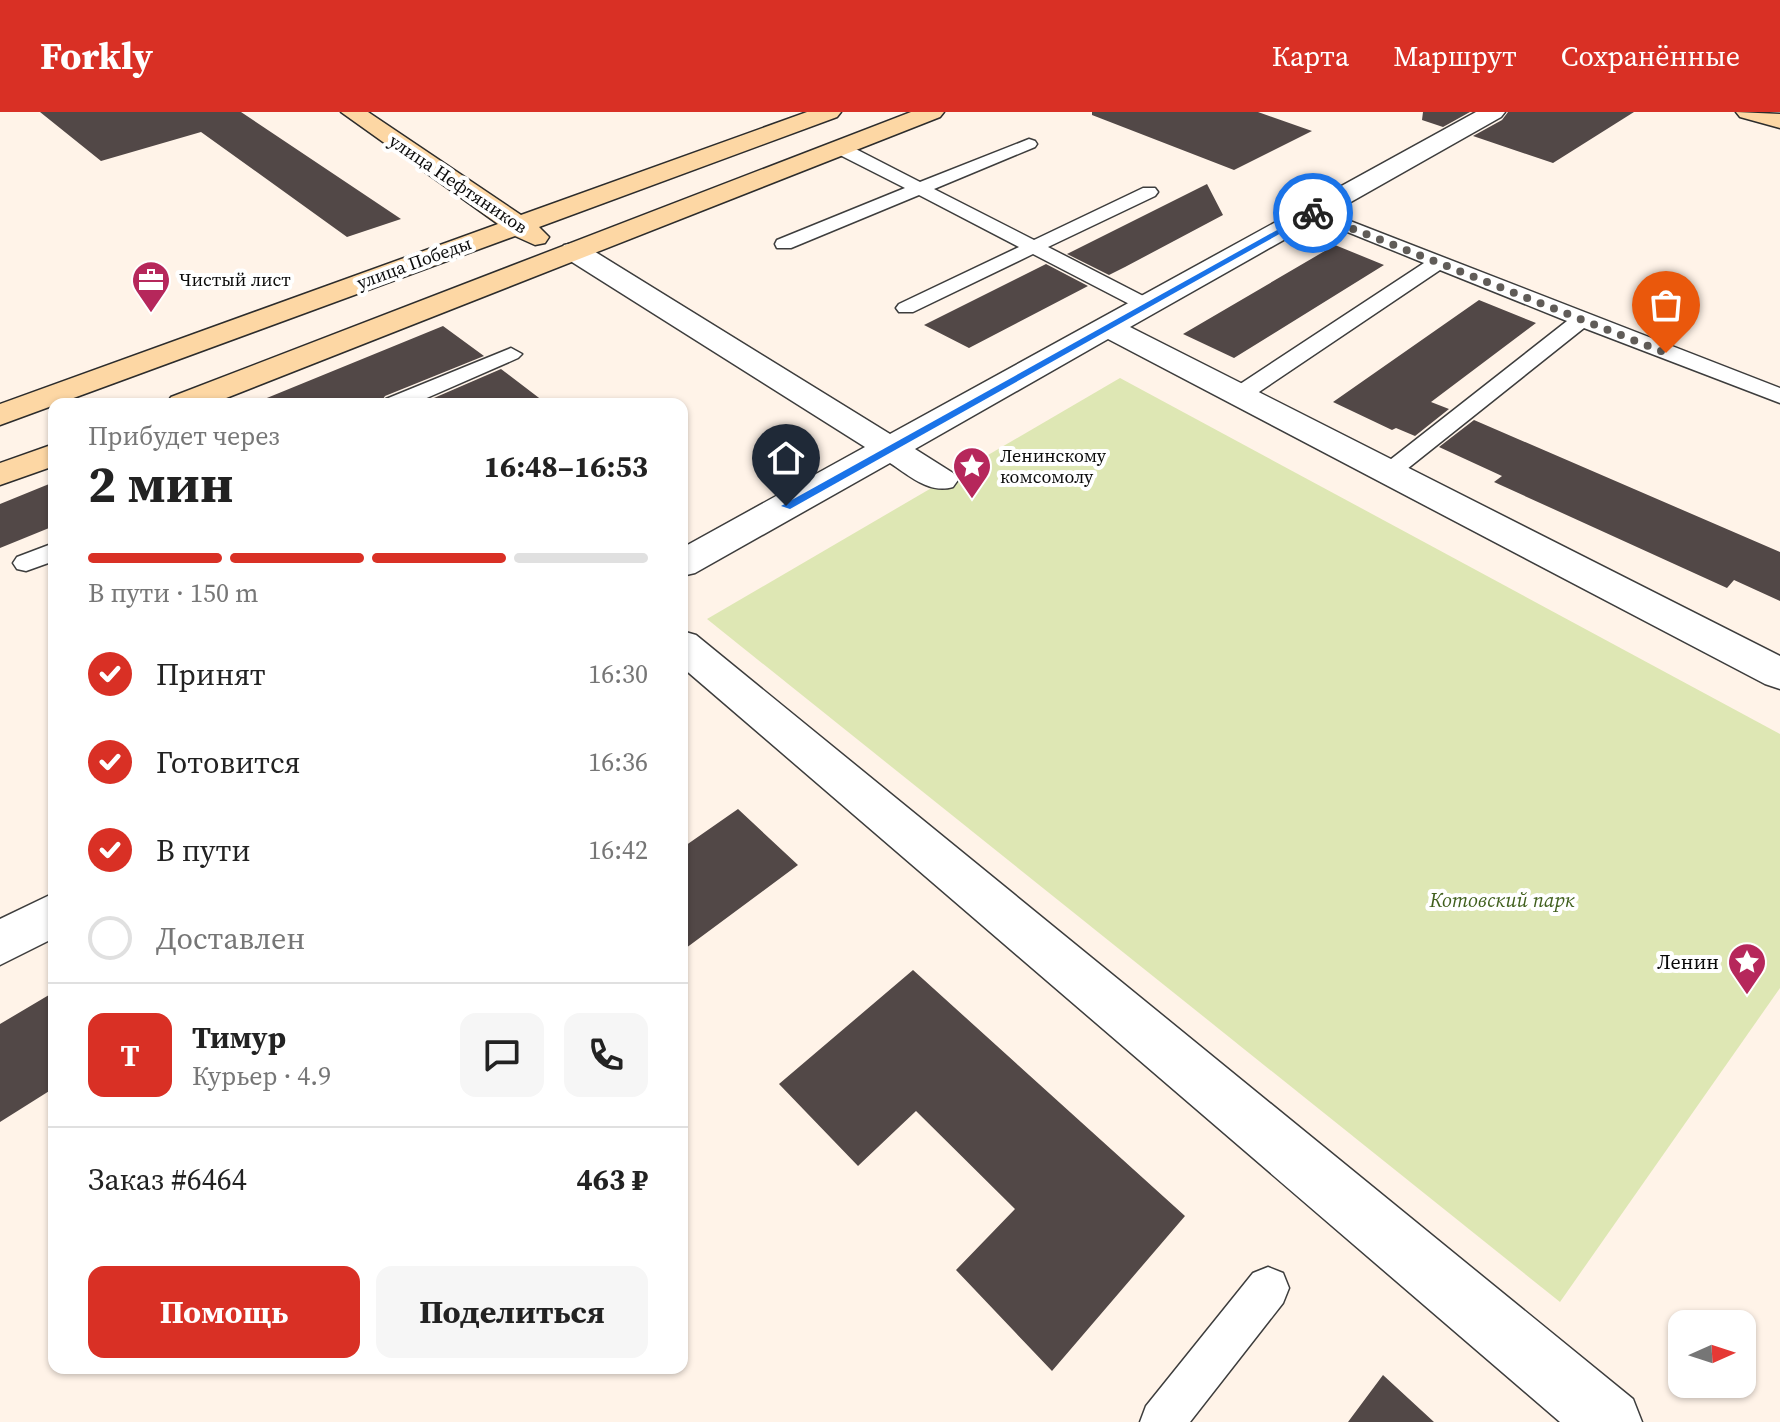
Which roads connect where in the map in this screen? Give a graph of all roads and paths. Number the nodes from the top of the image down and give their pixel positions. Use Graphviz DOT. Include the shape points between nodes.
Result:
graph roads {
  1 [pos="353,112"];
  2 [pos="829,112"];
  3 [pos="932,112"];
  4 [pos="1493,112"];
  5 [pos="1748,112"];
  6 [pos="1780,121"];
  7 [pos="1029,144"];
  8 [pos="840,148"];
  9 [pos="923,189"];
  10 [pos="1149,192"];
  11 [pos="1314,212"];
  12 [pos="517,225"];
  13 [pos="784,244"];
  14 [pos="1034,247"];
  15 [pos="568,254"];
  16 [pos="1439,262"];
  17 [pos="1146,305"];
  18 [pos="906,308"];
  19 [pos="1581,320"];
  20 [pos="1108,327"];
  21 [pos="511,354"];
  22 [pos="1239,395"];
  23 [pos="1780,396"];
  24 [pos="197,398"];
  25 [pos="408,398"];
  26 [pos="0,415"];
  27 [pos="889,449"];
  28 [pos="48,456"];
  29 [pos="1389,472"];
  30 [pos="0,475"];
  31 [pos="941,480"];
  32 [pos="48,554"];
  33 [pos="688,561"];
  34 [pos="26,563"];
  35 [pos="688,650"];
  36 [pos="1780,674"];
  37 [pos="48,917"];
  38 [pos="0,944"];
  39 [pos="1268,1288"];
  40 [pos="1162,1422"];
  41 [pos="1610,1422"];
  1 -- 12 [label="street, улица Нефтяников"];
  2 -- 12 [label="street, улица Победы"];
  3 -- 8 [label="street"];
  4 -- 11 [label="street"];
  5 -- 6 [label="street"];
  7 -- 9 [label="lane"];
  8 -- 9 [label="lane"];
  8 -- 15 [label="street"];
  9 -- 13 [label="lane"];
  9 -- 14 [label="lane"];
  10 -- 14 [label="lane"];
  11 -- 16 [label="lane"];
  11 -- 17 [label="street"];
  12 -- 15 [label="street, улица Нефтяников"];
  12 -- 26 [label="street, улица Победы"];
  14 -- 17 [label="lane"];
  14 -- 18 [label="lane"];
  15 -- 24 [label="street"];
  15 -- 27 [label="street"];
  16 -- 19 [label="lane"];
  16 -- 22 [label="lane"];
  17 -- 20 [label="street"];
  19 -- 23 [label="lane"];
  19 -- 29 [label="lane"];
  20 -- 22 [label="street"];
  20 -- 27 [label="street"];
  21 -- 25 [label="lane"];
  22 -- 29 [label="street"];
  27 -- 31 [label="street"];
  27 -- 33 [label="street"];
  28 -- 30 [label="street"];
  29 -- 36 [label="street"];
  32 -- 34 [label="lane"];
  35 -- 41 [label="street"];
  37 -- 38 [label="street"];
  39 -- 40 [label="lane"];
}
